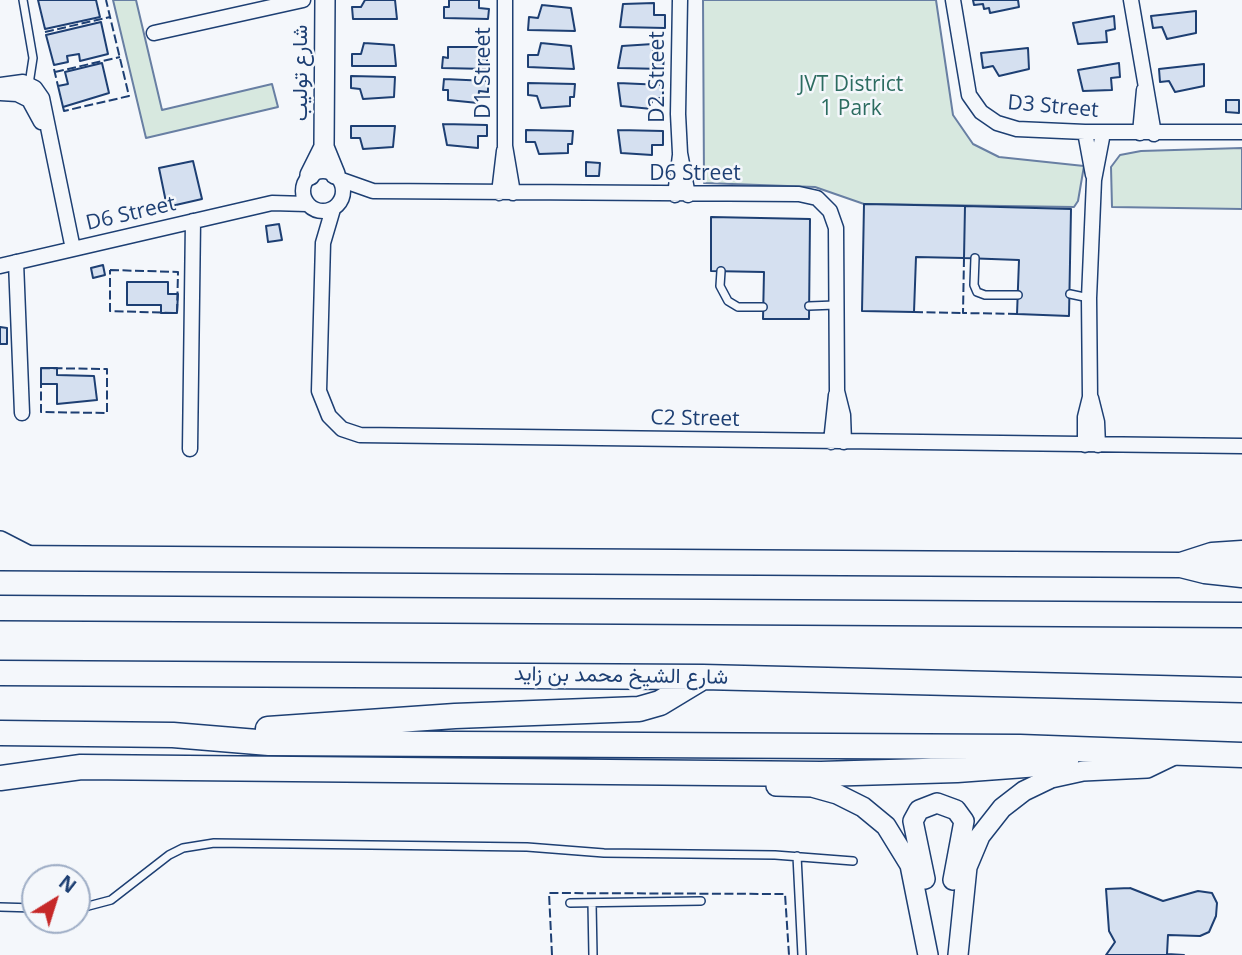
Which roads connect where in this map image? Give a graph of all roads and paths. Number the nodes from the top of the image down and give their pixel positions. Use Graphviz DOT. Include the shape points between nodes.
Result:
graph roads {
  1 [pos="23,0"];
  2 [pos="303,0"];
  3 [pos="505,0"];
  4 [pos="680,0"];
  5 [pos="953,0"];
  6 [pos="1131,0"];
  7 [pos="325,6"];
  8 [pos="154,33"];
  9 [pos="29,84"];
  10 [pos="0,85"];
  11 [pos="0,93"];
  12 [pos="46,128"];
  13 [pos="1085,132"];
  14 [pos="1242,132"];
  15 [pos="1103,133"];
  16 [pos="1147,134"];
  17 [pos="324,147"];
  18 [pos="337,177"];
  19 [pos="307,179"];
  20 [pos="1094,180"];
  21 [pos="373,191"];
  22 [pos="506,193"];
  23 [pos="681,195"];
  24 [pos="272,203"];
  25 [pos="308,206"];
  26 [pos="336,206"];
  27 [pos="194,221"];
  28 [pos="323,243"];
  29 [pos="73,249"];
  30 [pos="975,258"];
  31 [pos="16,262"];
  32 [pos="0,265"];
  33 [pos="721,271"];
  34 [pos="1070,294"];
  35 [pos="1018,295"];
  36 [pos="1089,298"];
  37 [pos="835,305"];
  38 [pos="809,306"];
  39 [pos="763,307"];
  40 [pos="22,413"];
  41 [pos="838,442"];
  42 [pos="1092,445"];
  43 [pos="1242,446"];
  44 [pos="190,449"];
  45 [pos="0,542"];
  46 [pos="1242,554"];
  47 [pos="0,558"];
  48 [pos="33,559"];
  49 [pos="1181,565"];
  50 [pos="1242,575"];
  51 [pos="0,608"];
  52 [pos="1242,615"];
  53 [pos="0,673"];
  54 [pos="703,677"];
  55 [pos="1242,690"];
  56 [pos="0,733"];
  57 [pos="173,735"];
  58 [pos="1137,752"];
  59 [pos="1176,754"];
  60 [pos="1242,755"];
  61 [pos="707,773"];
  62 [pos="0,778"];
  63 [pos="797,856"];
  64 [pos="853,861"];
  65 [pos="701,901"];
  66 [pos="570,903"];
  67 [pos="592,903"];
  68 [pos="91,905"];
  69 [pos="0,907"];
  70 [pos="21,908"];
  71 [pos="927,949"];
  72 [pos="958,950"];
  73 [pos="593,955"];
  74 [pos="802,955"];
  1 -- 9 [label="lane" via="33,58"];
  2 -- 7 [label="street"];
  2 -- 8 [label="street"];
  3 -- 22 [label="street, D1 Street"];
  4 -- 23 [label="street, D2 Street"];
  5 -- 13 [label="street, D3 Street" via="965,85 981,112 1007,127"];
  6 -- 16 [label="street"];
  7 -- 17 [label="street, شارع توليب"];
  9 -- 10 [label="street"];
  9 -- 12 [label="street" via="42,98"];
  11 -- 12 [label="street" via="29,100"];
  12 -- 29 [label="street"];
  13 -- 15 [label="street, D3 Street"];
  13 -- 20 [label="street"];
  14 -- 16 [label="street, D3 Street"];
  15 -- 16 [label="street, D3 Street"];
  15 -- 20 [label="street"];
  17 -- 18 [label="street, شارع توليب"];
  17 -- 19 [label="street, شارع توليب"];
  18 -- 19 [label="street" via="322,170"];
  18 -- 21 [label="street, D6 Street"];
  18 -- 26 [label="street" via="343,194"];
  19 -- 24 [label="street, D6 Street"];
  19 -- 25 [label="street" via="302,192"];
  20 -- 36 [label="street"];
  21 -- 22 [label="street, D6 Street"];
  21 -- 26 [label="street, D6 Street"];
  22 -- 23 [label="street, D6 Street"];
  23 -- 37 [label="street, D6 Street" via="799,194 824,204 836,228"];
  24 -- 25 [label="street, D6 Street"];
  24 -- 27 [label="street, D6 Street"];
  25 -- 26 [label="street" via="324,211"];
  25 -- 28 [label="street, C2 Street"];
  26 -- 28 [label="street, C2 Street"];
  27 -- 29 [label="street, D6 Street"];
  27 -- 44 [label="street"];
  28 -- 41 [label="street, C2 Street" via="319,391 329,416 351,433"];
  29 -- 31 [label="street, D6 Street"];
  30 -- 35 [label="lane" via="977,292"];
  31 -- 32 [label="street, D6 Street"];
  31 -- 40 [label="street"];
  33 -- 39 [label="lane" via="720,286 728,301 738,307"];
  34 -- 36 [label="lane"];
  36 -- 42 [label="street" via="1090,397 1097,417"];
  37 -- 38 [label="lane"];
  37 -- 41 [label="street, D6 Street" via="837,391 843,415"];
  41 -- 42 [label="street, C2 Street"];
  42 -- 43 [label="street, C2 Street"];
  45 -- 48 [label="main road"];
  46 -- 49 [label="highway" via="1212,555"];
  47 -- 48 [label="highway"];
  48 -- 49 [label="highway"];
  49 -- 50 [label="highway"];
  51 -- 52 [label="highway"];
  53 -- 54 [label="highway, شارع الشيخ محمد بن زايد"];
  54 -- 55 [label="highway, شارع الشيخ محمد بن زايد"];
  54 -- 57 [label="highway" via="660,703 639,709"];
  56 -- 57 [label="highway"];
  57 -- 58 [label="highway" via="269,743 1006,747"];
  58 -- 59 [label="highway"];
  58 -- 61 [label="highway" via="957,770"];
  59 -- 60 [label="highway"];
  59 -- 72 [label="street" via="1147,768 1059,776 1012,799 989,823 973,851 962,894"];
  61 -- 62 [label="highway" via="81,768"];
  61 -- 71 [label="street" via="739,785 823,790 875,816 910,865"];
  63 -- 64 [label="lane"];
  63 -- 68 [label="lane" via="595,853 527,847 198,844 169,855 111,900"];
  63 -- 74 [label="lane"];
  65 -- 67 [label="lane"];
  66 -- 67 [label="lane"];
  67 -- 73 [label="lane"];
  69 -- 70 [label="lane"];
  71 -- 72 [label="street" via="926,887 912,827 919,810 937,803 956,810 965,828 952,888"];
}
